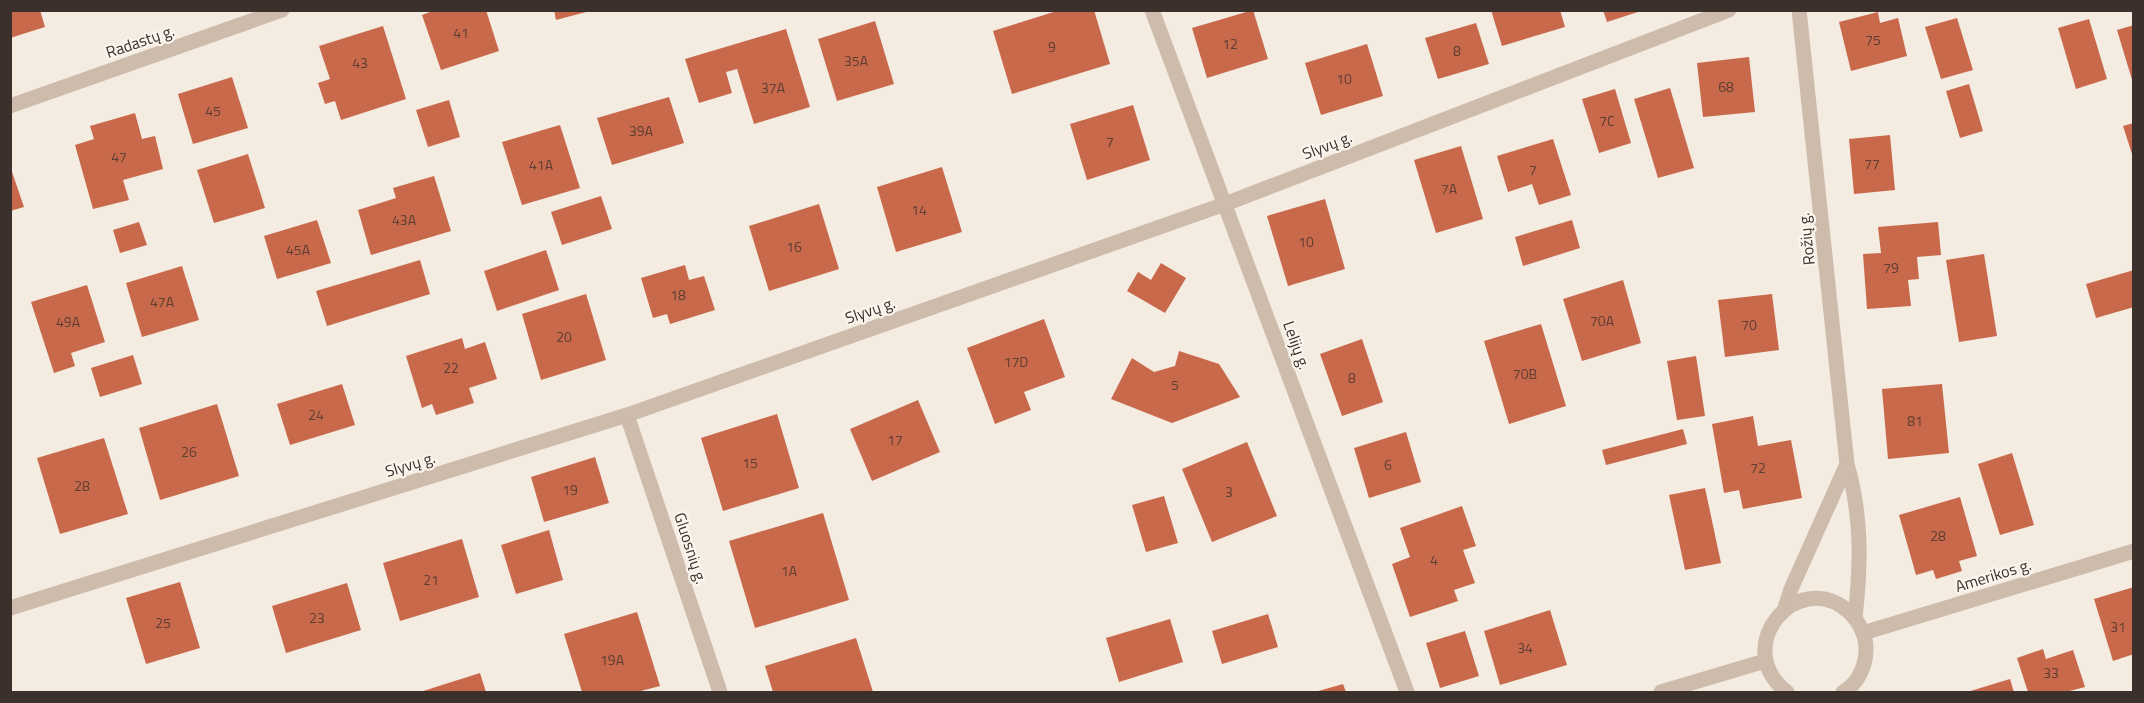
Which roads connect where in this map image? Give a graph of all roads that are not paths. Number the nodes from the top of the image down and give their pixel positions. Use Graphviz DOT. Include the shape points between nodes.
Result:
graph roads {
  1 [pos="282,10"];
  2 [pos="1152,10"];
  3 [pos="1729,10"];
  4 [pos="1799,10"];
  5 [pos="10,106"];
  6 [pos="1225,204"];
  7 [pos="627,415"];
  8 [pos="1847,464"];
  9 [pos="2133,551"];
  10 [pos="10,608"];
  11 [pos="1785,608"];
  12 [pos="1856,618"];
  13 [pos="1863,633"];
  14 [pos="1765,661"];
  15 [pos="1857,686"];
  16 [pos="720,693"];
  17 [pos="1407,693"];
  18 [pos="1661,693"];
  19 [pos="1787,693"];
  20 [pos="1843,693"];
  1 -- 5 [label="street, Radastų g."];
  2 -- 6 [label="street, Lelijų g."];
  3 -- 6 [label="street, Slyvų g."];
  4 -- 8 [label="street, Rožių g."];
  6 -- 7 [label="street, Slyvų g."];
  6 -- 17 [label="street, Lelijų g."];
  7 -- 10 [label="street, Slyvų g."];
  7 -- 16 [label="street, Gluosnių g."];
  8 -- 11 [label="street"];
  8 -- 12 [label="street, Rožių g." via="1857,497 1861,536"];
  9 -- 13 [label="street, Amerikos g."];
  11 -- 12 [label="street" via="1799,601 1830,601"];
  11 -- 14 [label="street" via="1764,641"];
  12 -- 13 [label="street"];
  13 -- 15 [label="street" via="1865,657"];
  14 -- 18 [label="street"];
  14 -- 19 [label="street" via="1770,675"];
  15 -- 20 [label="street"];
}
